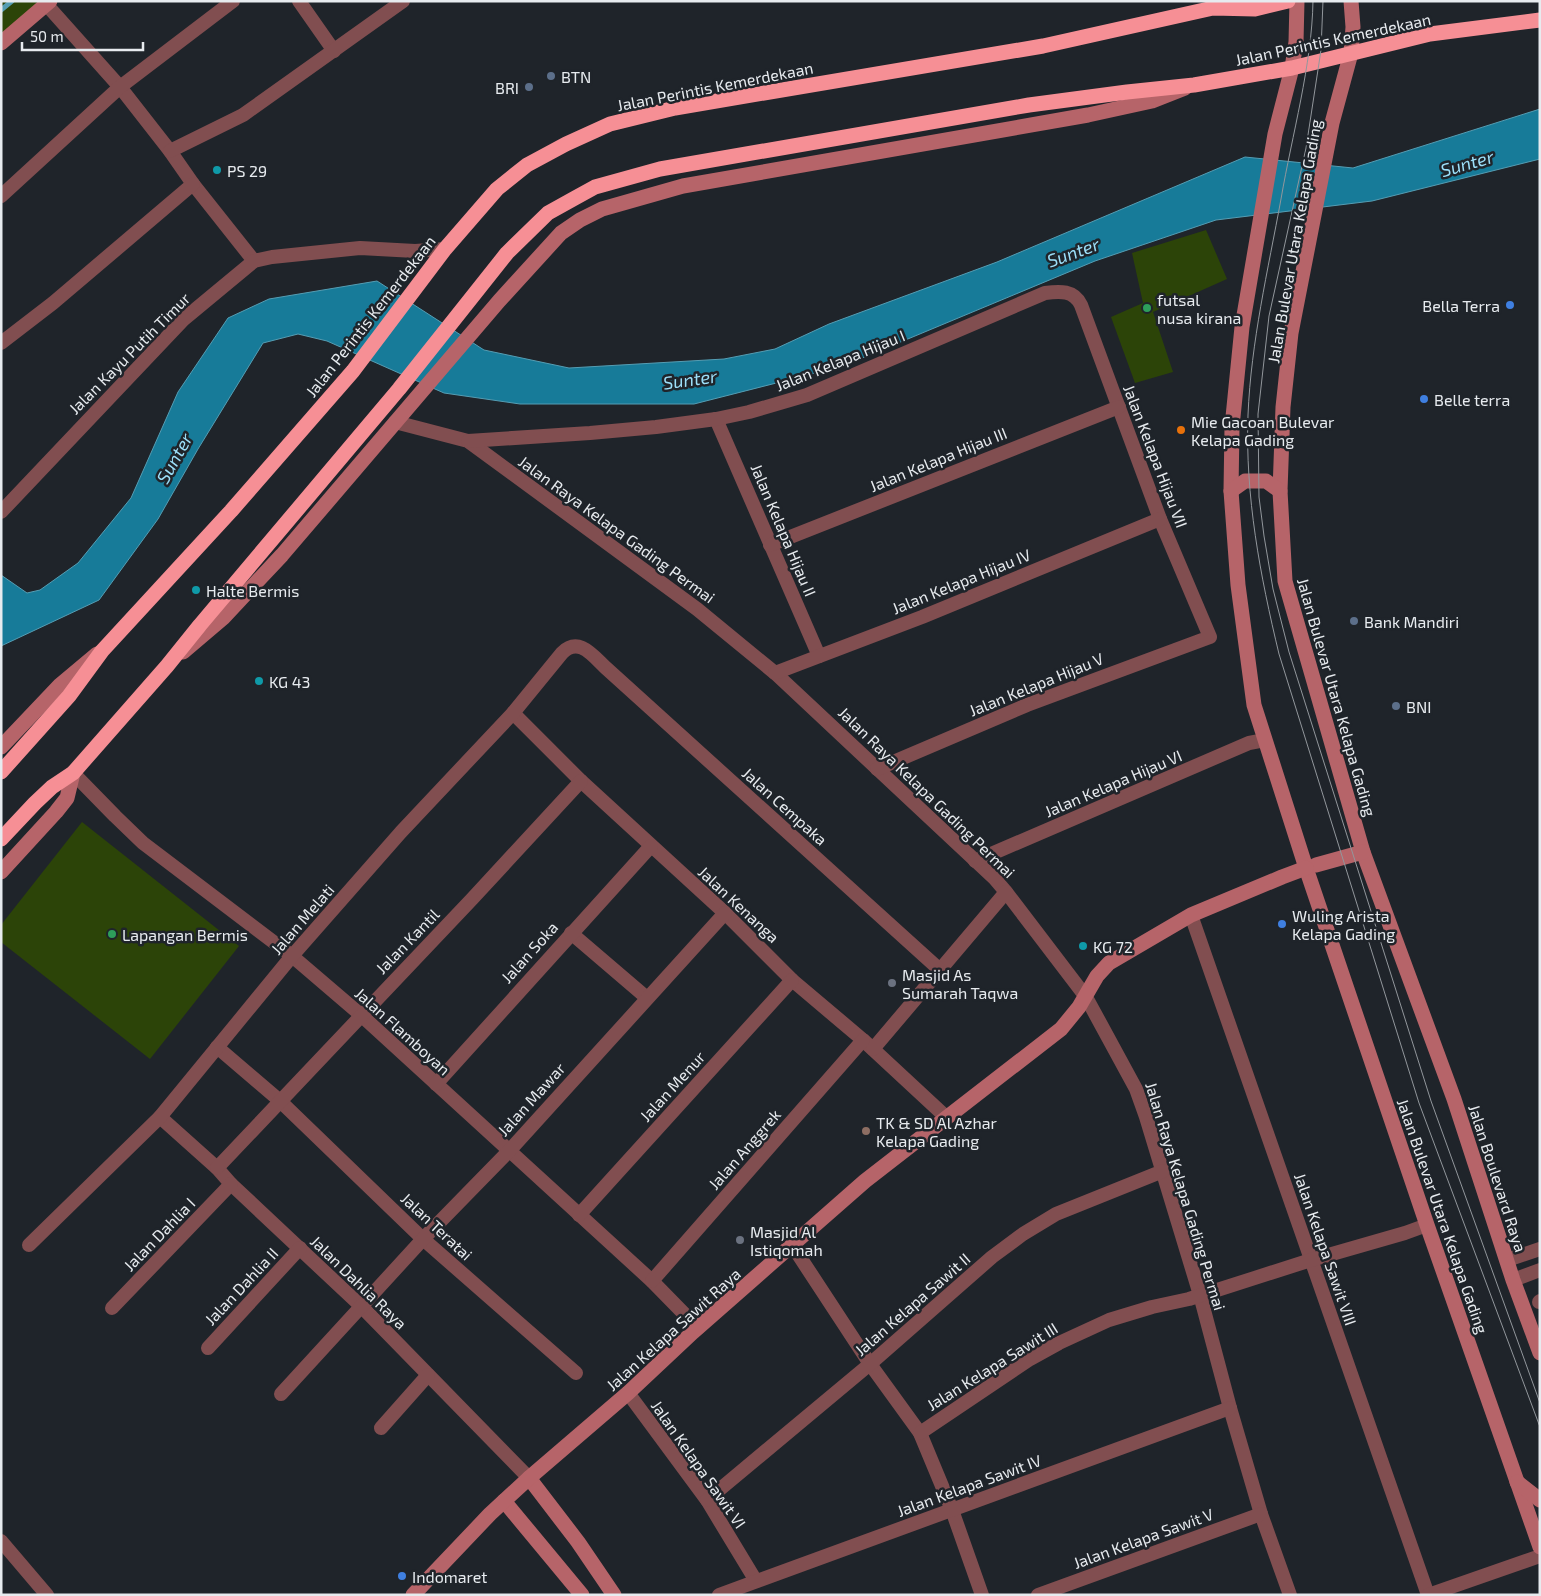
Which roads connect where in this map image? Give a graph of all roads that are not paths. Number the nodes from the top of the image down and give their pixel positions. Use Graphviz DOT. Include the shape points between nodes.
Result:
graph roads {
  1 [pos="234,1"];
  2 [pos="299,1"];
  3 [pos="403,1"];
  4 [pos="1228,1"];
  5 [pos="1288,1"];
  6 [pos="1297,1"];
  7 [pos="1351,1"];
  8 [pos="48,3"];
  9 [pos="1212,8"];
  10 [pos="1540,20"];
  11 [pos="1,43"];
  12 [pos="334,51"];
  13 [pos="1351,53"];
  14 [pos="1292,68"];
  15 [pos="1194,85"];
  16 [pos="120,87"];
  17 [pos="170,151"];
  18 [pos="193,184"];
  19 [pos="1,196"];
  20 [pos="445,249"];
  21 [pos="254,261"];
  22 [pos="1067,292"];
  23 [pos="1,344"];
  24 [pos="1119,407"];
  25 [pos="716,419"];
  26 [pos="396,422"];
  27 [pos="468,441"];
  28 [pos="1231,491"];
  29 [pos="1280,492"];
  30 [pos="1,512"];
  31 [pos="1160,519"];
  32 [pos="770,546"];
  33 [pos="1210,637"];
  34 [pos="102,651"];
  35 [pos="819,656"];
  36 [pos="167,666"];
  37 [pos="606,668"];
  38 [pos="775,673"];
  39 [pos="513,713"];
  40 [pos="1265,740"];
  41 [pos="1,747"];
  42 [pos="877,769"];
  43 [pos="1,772"];
  44 [pos="73,773"];
  45 [pos="580,781"];
  46 [pos="1,839"];
  47 [pos="651,846"];
  48 [pos="1363,852"];
  49 [pos="975,861"];
  50 [pos="1311,867"];
  51 [pos="1,872"];
  52 [pos="1006,892"];
  53 [pos="725,913"];
  54 [pos="1191,915"];
  55 [pos="571,932"];
  56 [pos="292,956"];
  57 [pos="940,970"];
  58 [pos="792,980"];
  59 [pos="1086,997"];
  60 [pos="647,998"];
  61 [pos="361,1015"];
  62 [pos="868,1045"];
  63 [pos="217,1047"];
  64 [pos="436,1084"];
  65 [pos="1454,1099"];
  66 [pos="279,1100"];
  67 [pos="160,1117"];
  68 [pos="946,1117"];
  69 [pos="510,1150"];
  70 [pos="216,1168"];
  71 [pos="1163,1171"];
  72 [pos="231,1184"];
  73 [pos="578,1215"];
  74 [pos="1427,1224"];
  75 [pos="423,1240"];
  76 [pos="29,1245"];
  77 [pos="792,1245"];
  78 [pos="300,1248"];
  79 [pos="1540,1249"];
  80 [pos="1310,1260"];
  81 [pos="1507,1260"];
  82 [pos="1540,1270"];
  83 [pos="1513,1280"];
  84 [pos="652,1281"];
  85 [pos="1200,1295"];
  86 [pos="362,1307"];
  87 [pos="112,1308"];
  88 [pos="698,1328"];
  89 [pos="208,1348"];
  90 [pos="1540,1353"];
  91 [pos="870,1364"];
  92 [pos="576,1373"];
  93 [pos="428,1375"];
  94 [pos="628,1393"];
  95 [pos="281,1394"];
  96 [pos="1230,1408"];
  97 [pos="381,1428"];
  98 [pos="920,1433"];
  99 [pos="529,1478"];
  100 [pos="1517,1482"];
  101 [pos="707,1500"];
  102 [pos="1540,1500"];
  103 [pos="504,1501"];
  104 [pos="952,1510"];
  105 [pos="1261,1514"];
  106 [pos="1,1541"];
  107 [pos="1540,1546"];
  108 [pos="1540,1556"];
  109 [pos="756,1581"];
  110 [pos="416,1594"];
  111 [pos="47,1595"];
  112 [pos="582,1595"];
  113 [pos="614,1595"];
  114 [pos="719,1595"];
  115 [pos="982,1595"];
  116 [pos="1038,1595"];
  117 [pos="1290,1595"];
  118 [pos="1428,1595"];
  1 -- 16 [label="street"];
  2 -- 12 [label="street"];
  3 -- 12 [label="street"];
  4 -- 9 [label="highway"];
  5 -- 9 [label="highway, Jalan Perintis Kemerdekaan" via="1255,9"];
  6 -- 14 [label="main road, Jalan Bulevar Utara Kelapa Gading"];
  7 -- 13 [label="main road, Jalan Bulevar Utara Kelapa Gading"];
  8 -- 11 [label="main road"];
  8 -- 16 [label="street"];
  9 -- 20 [label="highway, Jalan Perintis Kemerdekaan" via="1043,46 620,120 527,165 497,190"];
  10 -- 13 [label="highway, Jalan Perintis Kemerdekaan" via="1430,34"];
  12 -- 17 [label="street" via="243,115"];
  13 -- 14 [label="highway, Jalan Perintis Kemerdekaan"];
  13 -- 29 [label="main road, Jalan Bulevar Utara Kelapa Gading" via="1332,123 1291,333 1283,407"];
  14 -- 15 [label="highway, Jalan Perintis Kemerdekaan"];
  14 -- 28 [label="main road, Jalan Bulevar Utara Kelapa Gading" via="1275,134 1242,327 1232,427"];
  15 -- 26 [label="main road, Jalan Perintis Kemerdekaan" via="1124,108 683,186 602,209 561,233"];
  15 -- 36 [label="highway, Jalan Perintis Kemerdekaan" via="1029,105 660,169 596,188 548,213 507,252 399,389"];
  16 -- 17 [label="street"];
  16 -- 19 [label="street"];
  17 -- 18 [label="street"];
  18 -- 21 [label="street"];
  18 -- 23 [label="street"];
  20 -- 21 [label="street" via="360,248"];
  20 -- 34 [label="highway, Jalan Perintis Kemerdekaan" via="353,371 231,512"];
  21 -- 30 [label="street, Jalan Kayu Putih Timur" via="184,319"];
  22 -- 24 [label="street, Jalan Kelapa Hijau VII" via="1073,294 1081,305"];
  22 -- 25 [label="street, Jalan Kelapa Hijau I" via="1045,293 807,395"];
  24 -- 31 [label="street, Jalan Kelapa Hijau VII"];
  24 -- 32 [label="street, Jalan Kelapa Hijau III"];
  25 -- 27 [label="street, Jalan Kelapa Hijau I" via="590,433"];
  25 -- 32 [label="street, Jalan Kelapa Hijau II"];
  26 -- 27 [label="street, Jalan Raya Kelapa Gading Permai"];
  26 -- 36 [label="main road, Jalan Perintis Kemerdekaan" via="282,555 223,618"];
  27 -- 38 [label="street, Jalan Raya Kelapa Gading Permai" via="697,609"];
  28 -- 29 [label="main road" via="1245,481 1266,481"];
  28 -- 40 [label="main road, Jalan Bulevar Utara Kelapa Gading" via="1238,585 1254,705"];
  29 -- 48 [label="main road, Jalan Bulevar Utara Kelapa Gading" via="1285,582"];
  31 -- 33 [label="street, Jalan Kelapa Hijau VII"];
  31 -- 35 [label="street, Jalan Kelapa Hijau IV"];
  32 -- 35 [label="street, Jalan Kelapa Hijau II"];
  33 -- 42 [label="street, Jalan Kelapa Hijau V" via="1027,705"];
  34 -- 41 [label="main road, Jalan Perintis Kemerdekaan" via="60,685"];
  34 -- 43 [label="highway, Jalan Perintis Kemerdekaan" via="70,696"];
  35 -- 38 [label="street, Jalan Kelapa Hijau IV"];
  36 -- 44 [label="highway, Jalan Perintis Kemerdekaan"];
  37 -- 39 [label="street, Jalan Melati" via="585,649 572,645 567,647"];
  37 -- 57 [label="street, Jalan Cempaka"];
  38 -- 42 [label="street, Jalan Raya Kelapa Gading Permai"];
  39 -- 45 [label="street, Jalan Kenanga"];
  39 -- 56 [label="street, Jalan Melati" via="401,832"];
  40 -- 49 [label="street, Jalan Kelapa Hijau VI" via="1249,743"];
  40 -- 50 [label="main road, Jalan Bulevar Utara Kelapa Gading" via="1296,833"];
  42 -- 49 [label="street, Jalan Raya Kelapa Gading Permai"];
  44 -- 46 [label="highway, Jalan Perintis Kemerdekaan" via="41,798"];
  44 -- 51 [label="main road, Jalan Perintis Kemerdekaan" via="61,805"];
  44 -- 56 [label="street, Jalan Flamboyan" via="143,843"];
  45 -- 47 [label="street, Jalan Kenanga"];
  45 -- 61 [label="street, Jalan Kantil"];
  47 -- 53 [label="street, Jalan Kenanga"];
  47 -- 55 [label="street, Jalan Soka"];
  48 -- 50 [label="main road, Jalan Kelapa Sawit Raya"];
  48 -- 65 [label="main road, Jalan Bulevar Utara Kelapa Gading"];
  49 -- 52 [label="street, Jalan Raya Kelapa Gading Permai"];
  50 -- 54 [label="main road, Jalan Kelapa Sawit Raya"];
  50 -- 74 [label="main road, Jalan Bulevar Utara Kelapa Gading" via="1316,896"];
  52 -- 57 [label="street, Jalan Anggrek"];
  52 -- 59 [label="street, Jalan Raya Kelapa Gading Permai"];
  53 -- 58 [label="street, Jalan Kenanga"];
  53 -- 60 [label="street, Jalan Mawar"];
  54 -- 59 [label="main road, Jalan Kelapa Sawit Raya" via="1109,963 1096,976"];
  54 -- 80 [label="street, Jalan Kelapa Sawit VIII"];
  55 -- 60 [label="street"];
  55 -- 64 [label="street, Jalan Soka"];
  56 -- 61 [label="street, Jalan Flamboyan"];
  56 -- 63 [label="street, Jalan Melati"];
  57 -- 62 [label="street, Jalan Anggrek"];
  58 -- 62 [label="street, Jalan Kenanga"];
  58 -- 73 [label="street, Jalan Menur"];
  59 -- 68 [label="main road, Jalan Kelapa Sawit Raya" via="1061,1029"];
  59 -- 71 [label="street, Jalan Raya Kelapa Gading Permai" via="1136,1089"];
  60 -- 69 [label="street, Jalan Mawar"];
  61 -- 64 [label="street, Jalan Flamboyan"];
  61 -- 66 [label="street, Jalan Kantil"];
  62 -- 68 [label="street, Jalan Kenanga"];
  62 -- 84 [label="street, Jalan Anggrek"];
  63 -- 66 [label="street, Jalan Teratai"];
  63 -- 67 [label="street, Jalan Melati"];
  64 -- 69 [label="street, Jalan Flamboyan"];
  65 -- 81 [label="main road, Jalan Boulevard Raya"];
  66 -- 70 [label="street, Jalan Kantil"];
  66 -- 75 [label="street, Jalan Teratai"];
  67 -- 70 [label="street, Jalan Dahlia Raya"];
  67 -- 76 [label="street, Jalan Melati"];
  68 -- 77 [label="main road, Jalan Kelapa Sawit Raya" via="865,1181"];
  69 -- 73 [label="street, Jalan Flamboyan"];
  69 -- 75 [label="street, Jalan Mawar"];
  70 -- 72 [label="street, Jalan Dahlia Raya"];
  71 -- 85 [label="street, Jalan Raya Kelapa Gading Permai"];
  71 -- 91 [label="street, Jalan Kelapa Sawit II" via="1056,1214 1023,1234 992,1257"];
  72 -- 78 [label="street, Jalan Dahlia Raya"];
  72 -- 87 [label="street, Jalan Dahlia I"];
  73 -- 84 [label="street, Jalan Flamboyan"];
  74 -- 80 [label="street, Jalan Kelapa Sawit III"];
  74 -- 100 [label="main road, Jalan Bulevar Utara Kelapa Gading"];
  75 -- 86 [label="street, Jalan Mawar"];
  75 -- 92 [label="street, Jalan Teratai"];
  77 -- 88 [label="main road, Jalan Kelapa Sawit Raya"];
  77 -- 91 [label="street"];
  78 -- 86 [label="street, Jalan Dahlia Raya"];
  78 -- 89 [label="street, Jalan Dahlia II"];
  79 -- 81 [label="street"];
  80 -- 85 [label="street, Jalan Kelapa Sawit III"];
  80 -- 118 [label="street, Jalan Kelapa Sawit VIII"];
  81 -- 83 [label="main road, Jalan Boulevard Raya"];
  82 -- 83 [label="street"];
  83 -- 90 [label="main road, Jalan Boulevard Raya"];
  84 -- 88 [label="street, Jalan Flamboyan"];
  85 -- 96 [label="street, Jalan Raya Kelapa Gading Permai"];
  85 -- 98 [label="street, Jalan Kelapa Sawit III" via="1129,1313 1085,1330 1024,1363"];
  86 -- 93 [label="street, Jalan Dahlia Raya"];
  86 -- 95 [label="street, Jalan Mawar"];
  88 -- 94 [label="main road, Jalan Kelapa Sawit Raya"];
  91 -- 98 [label="street"];
  91 -- 101 [label="street, Jalan Kelapa Sawit II"];
  93 -- 97 [label="street"];
  93 -- 99 [label="street, Jalan Dahlia Raya"];
  94 -- 99 [label="main road, Jalan Kelapa Sawit Raya"];
  94 -- 101 [label="street, Jalan Kelapa Sawit VI"];
  96 -- 104 [label="street, Jalan Kelapa Sawit IV"];
  96 -- 105 [label="street, Jalan Raya Kelapa Gading Permai"];
  98 -- 104 [label="street"];
  99 -- 103 [label="main road, Jalan Kelapa Sawit Raya"];
  99 -- 113 [label="main road"];
  100 -- 102 [label="main road"];
  100 -- 107 [label="main road, Jalan Bulevar Utara Kelapa Gading"];
  101 -- 109 [label="street, Jalan Kelapa Sawit VI"];
  103 -- 110 [label="main road, Jalan Kelapa Sawit Raya"];
  103 -- 112 [label="main road"];
  104 -- 109 [label="street, Jalan Kelapa Sawit IV"];
  104 -- 115 [label="street"];
  105 -- 116 [label="street, Jalan Kelapa Sawit V"];
  105 -- 117 [label="street, Jalan Raya Kelapa Gading Permai"];
  106 -- 111 [label="street"];
  108 -- 118 [label="street"];
  109 -- 114 [label="street, Jalan Kelapa Sawit IV"];
}
